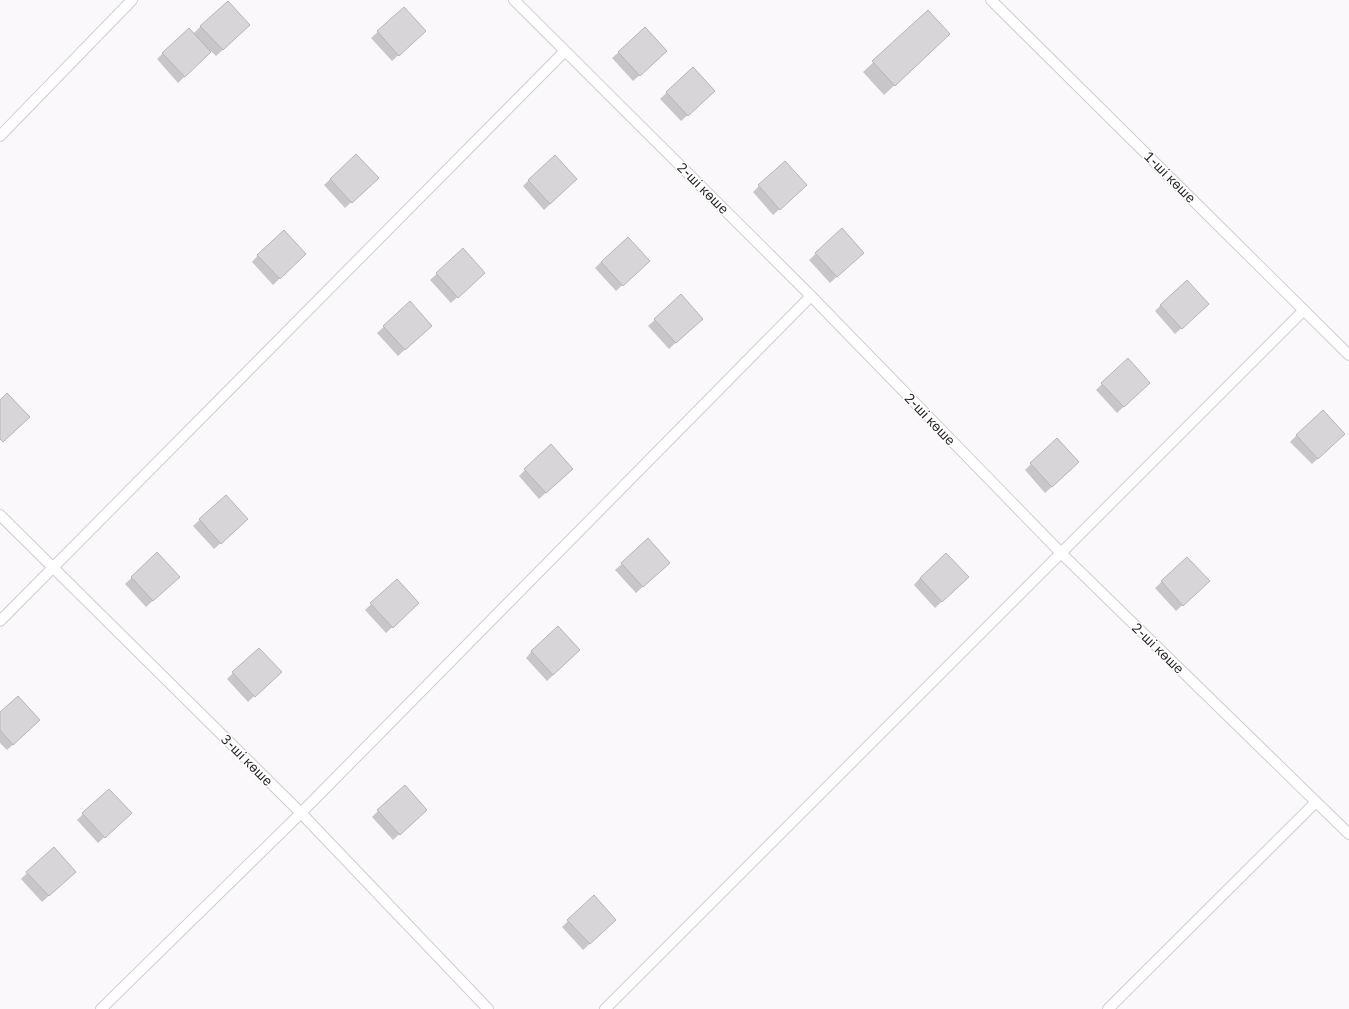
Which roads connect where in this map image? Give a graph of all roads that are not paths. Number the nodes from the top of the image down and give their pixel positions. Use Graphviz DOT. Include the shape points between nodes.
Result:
graph roads {
  1 [pos="132,0"];
  2 [pos="514,0"];
  3 [pos="991,0"];
  4 [pos="566,51"];
  5 [pos="0,136"];
  6 [pos="811,296"];
  7 [pos="1304,310"];
  8 [pos="1349,355"];
  9 [pos="0,515"];
  10 [pos="1062,554"];
  11 [pos="52,568"];
  12 [pos="0,621"];
  13 [pos="1316,802"];
  14 [pos="301,812"];
  15 [pos="1349,834"];
  16 [pos="101,1009"];
  17 [pos="488,1009"];
  18 [pos="605,1009"];
  19 [pos="1108,1009"];
  1 -- 5 [label="lane"];
  2 -- 4 [label="lane, 2-ші көше"];
  3 -- 7 [label="lane, 1-ші көше"];
  4 -- 6 [label="lane, 2-ші көше"];
  4 -- 11 [label="lane"];
  6 -- 10 [label="lane, 2-ші көше"];
  6 -- 14 [label="lane"];
  7 -- 8 [label="lane, 1-ші көше"];
  7 -- 10 [label="lane"];
  9 -- 11 [label="lane, 3-ші көше"];
  10 -- 13 [label="lane, 2-ші көше"];
  10 -- 18 [label="lane"];
  11 -- 12 [label="lane"];
  11 -- 14 [label="lane, 3-ші көше"];
  13 -- 15 [label="lane, 2-ші көше"];
  13 -- 19 [label="lane"];
  14 -- 16 [label="lane"];
  14 -- 17 [label="lane, 3-ші көше"];
}
